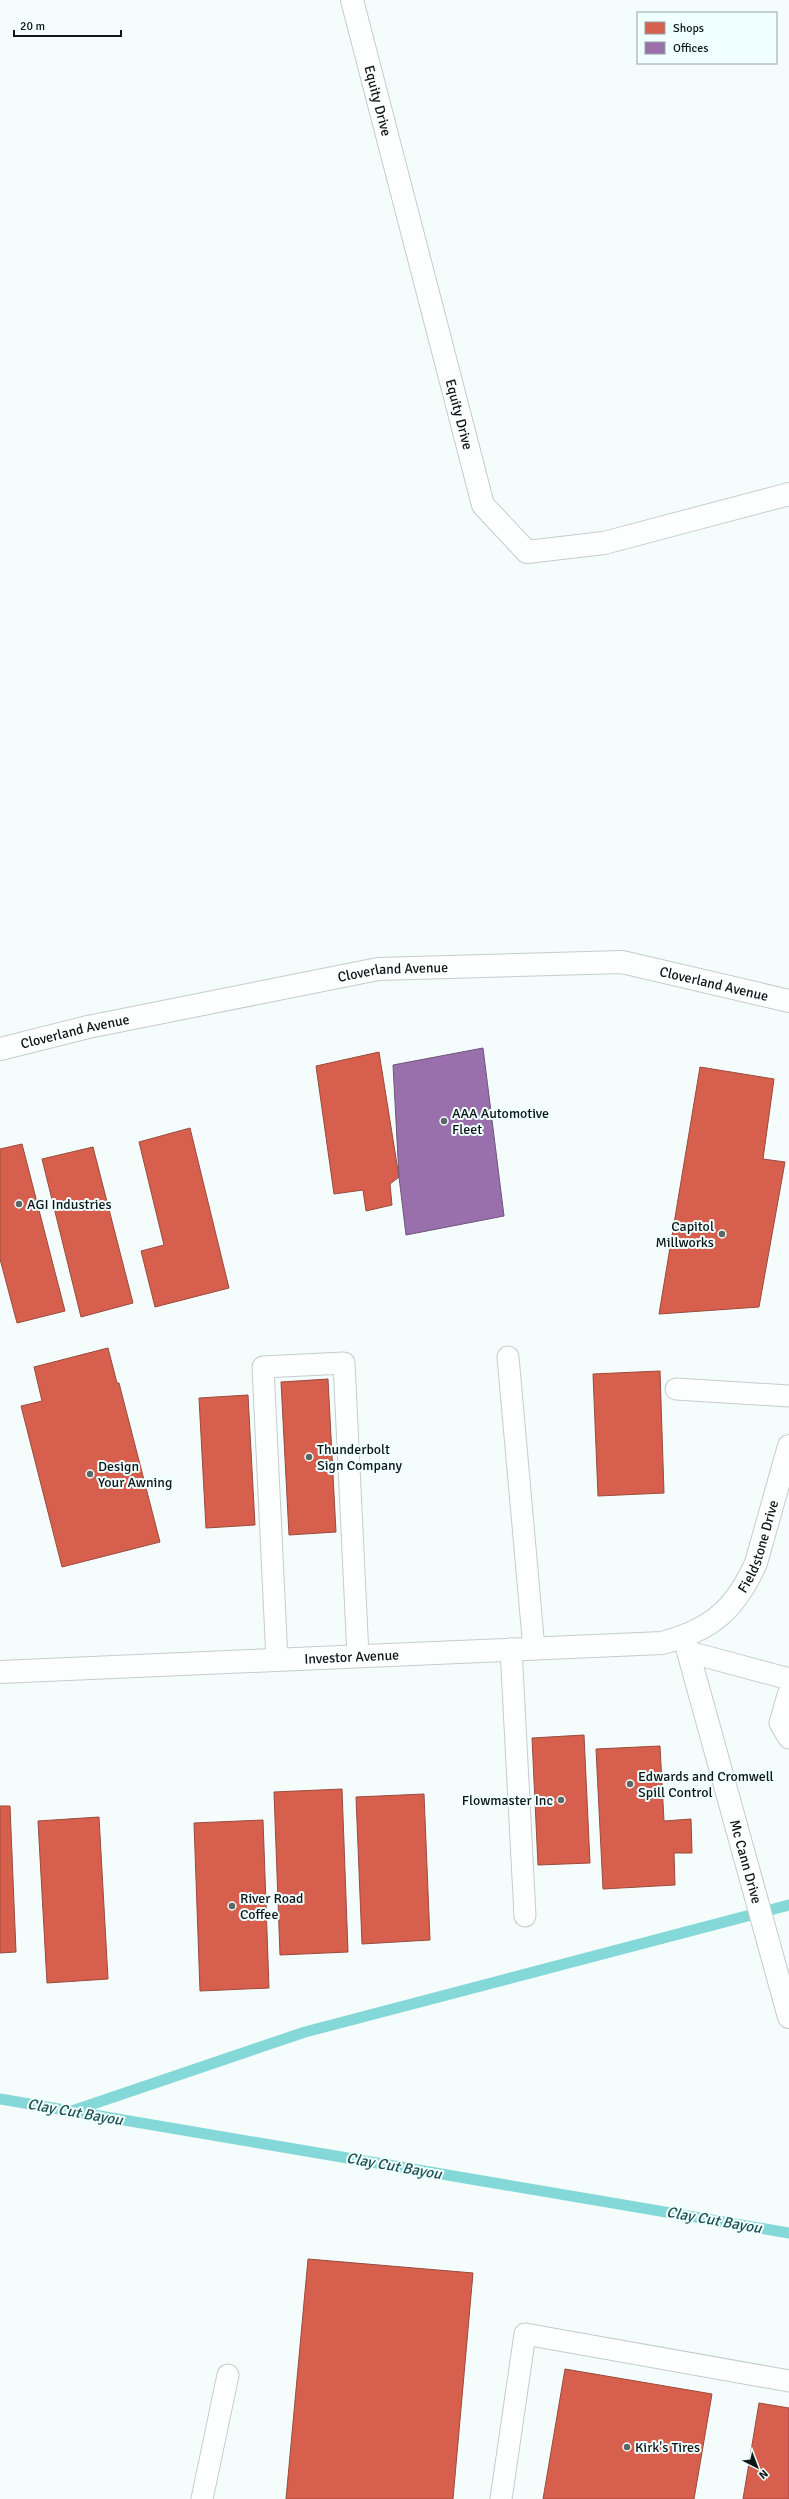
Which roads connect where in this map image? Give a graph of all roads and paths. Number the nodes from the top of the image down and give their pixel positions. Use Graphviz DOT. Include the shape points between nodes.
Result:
graph roads {
  1 [pos="352,0"];
  2 [pos="789,494"];
  3 [pos="789,1001"];
  4 [pos="0,1049"];
  5 [pos="508,1357"];
  6 [pos="676,1389"];
  7 [pos="789,1396"];
  8 [pos="789,1446"];
  9 [pos="692,1640"];
  10 [pos="511,1649"];
  11 [pos="534,1649"];
  12 [pos="358,1656"];
  13 [pos="277,1660"];
  14 [pos="0,1672"];
  15 [pos="789,1679"];
  16 [pos="789,1692"];
  17 [pos="789,1738"];
  18 [pos="525,1916"];
  19 [pos="789,2017"];
  20 [pos="228,2375"];
  21 [pos="789,2381"];
  22 [pos="202,2499"];
  23 [pos="501,2499"];
  1 -- 2 [label="street, Equity Drive" via="482,505 527,552 604,543"];
  3 -- 4 [label="street, Cloverland Avenue" via="622,962 378,970 88,1027"];
  5 -- 11 [label="lane"];
  6 -- 7 [label="lane"];
  8 -- 9 [label="street, Fieldstone Drive" via="750,1578 730,1607"];
  9 -- 11 [label="street, Investor Avenue"];
  9 -- 15 [label="lane"];
  9 -- 19 [label="street, Mc Cann Drive" via="754,1893"];
  10 -- 11 [label="street, Investor Avenue"];
  10 -- 12 [label="street, Investor Avenue"];
  10 -- 18 [label="lane"];
  12 -- 13 [label="street, Investor Avenue"];
  12 -- 13 [label="lane" via="344,1363 263,1367"];
  13 -- 14 [label="street, Investor Avenue"];
  16 -- 17 [label="lane" via="780,1723"];
  20 -- 22 [label="lane"];
  21 -- 23 [label="lane" via="525,2334"];
}
